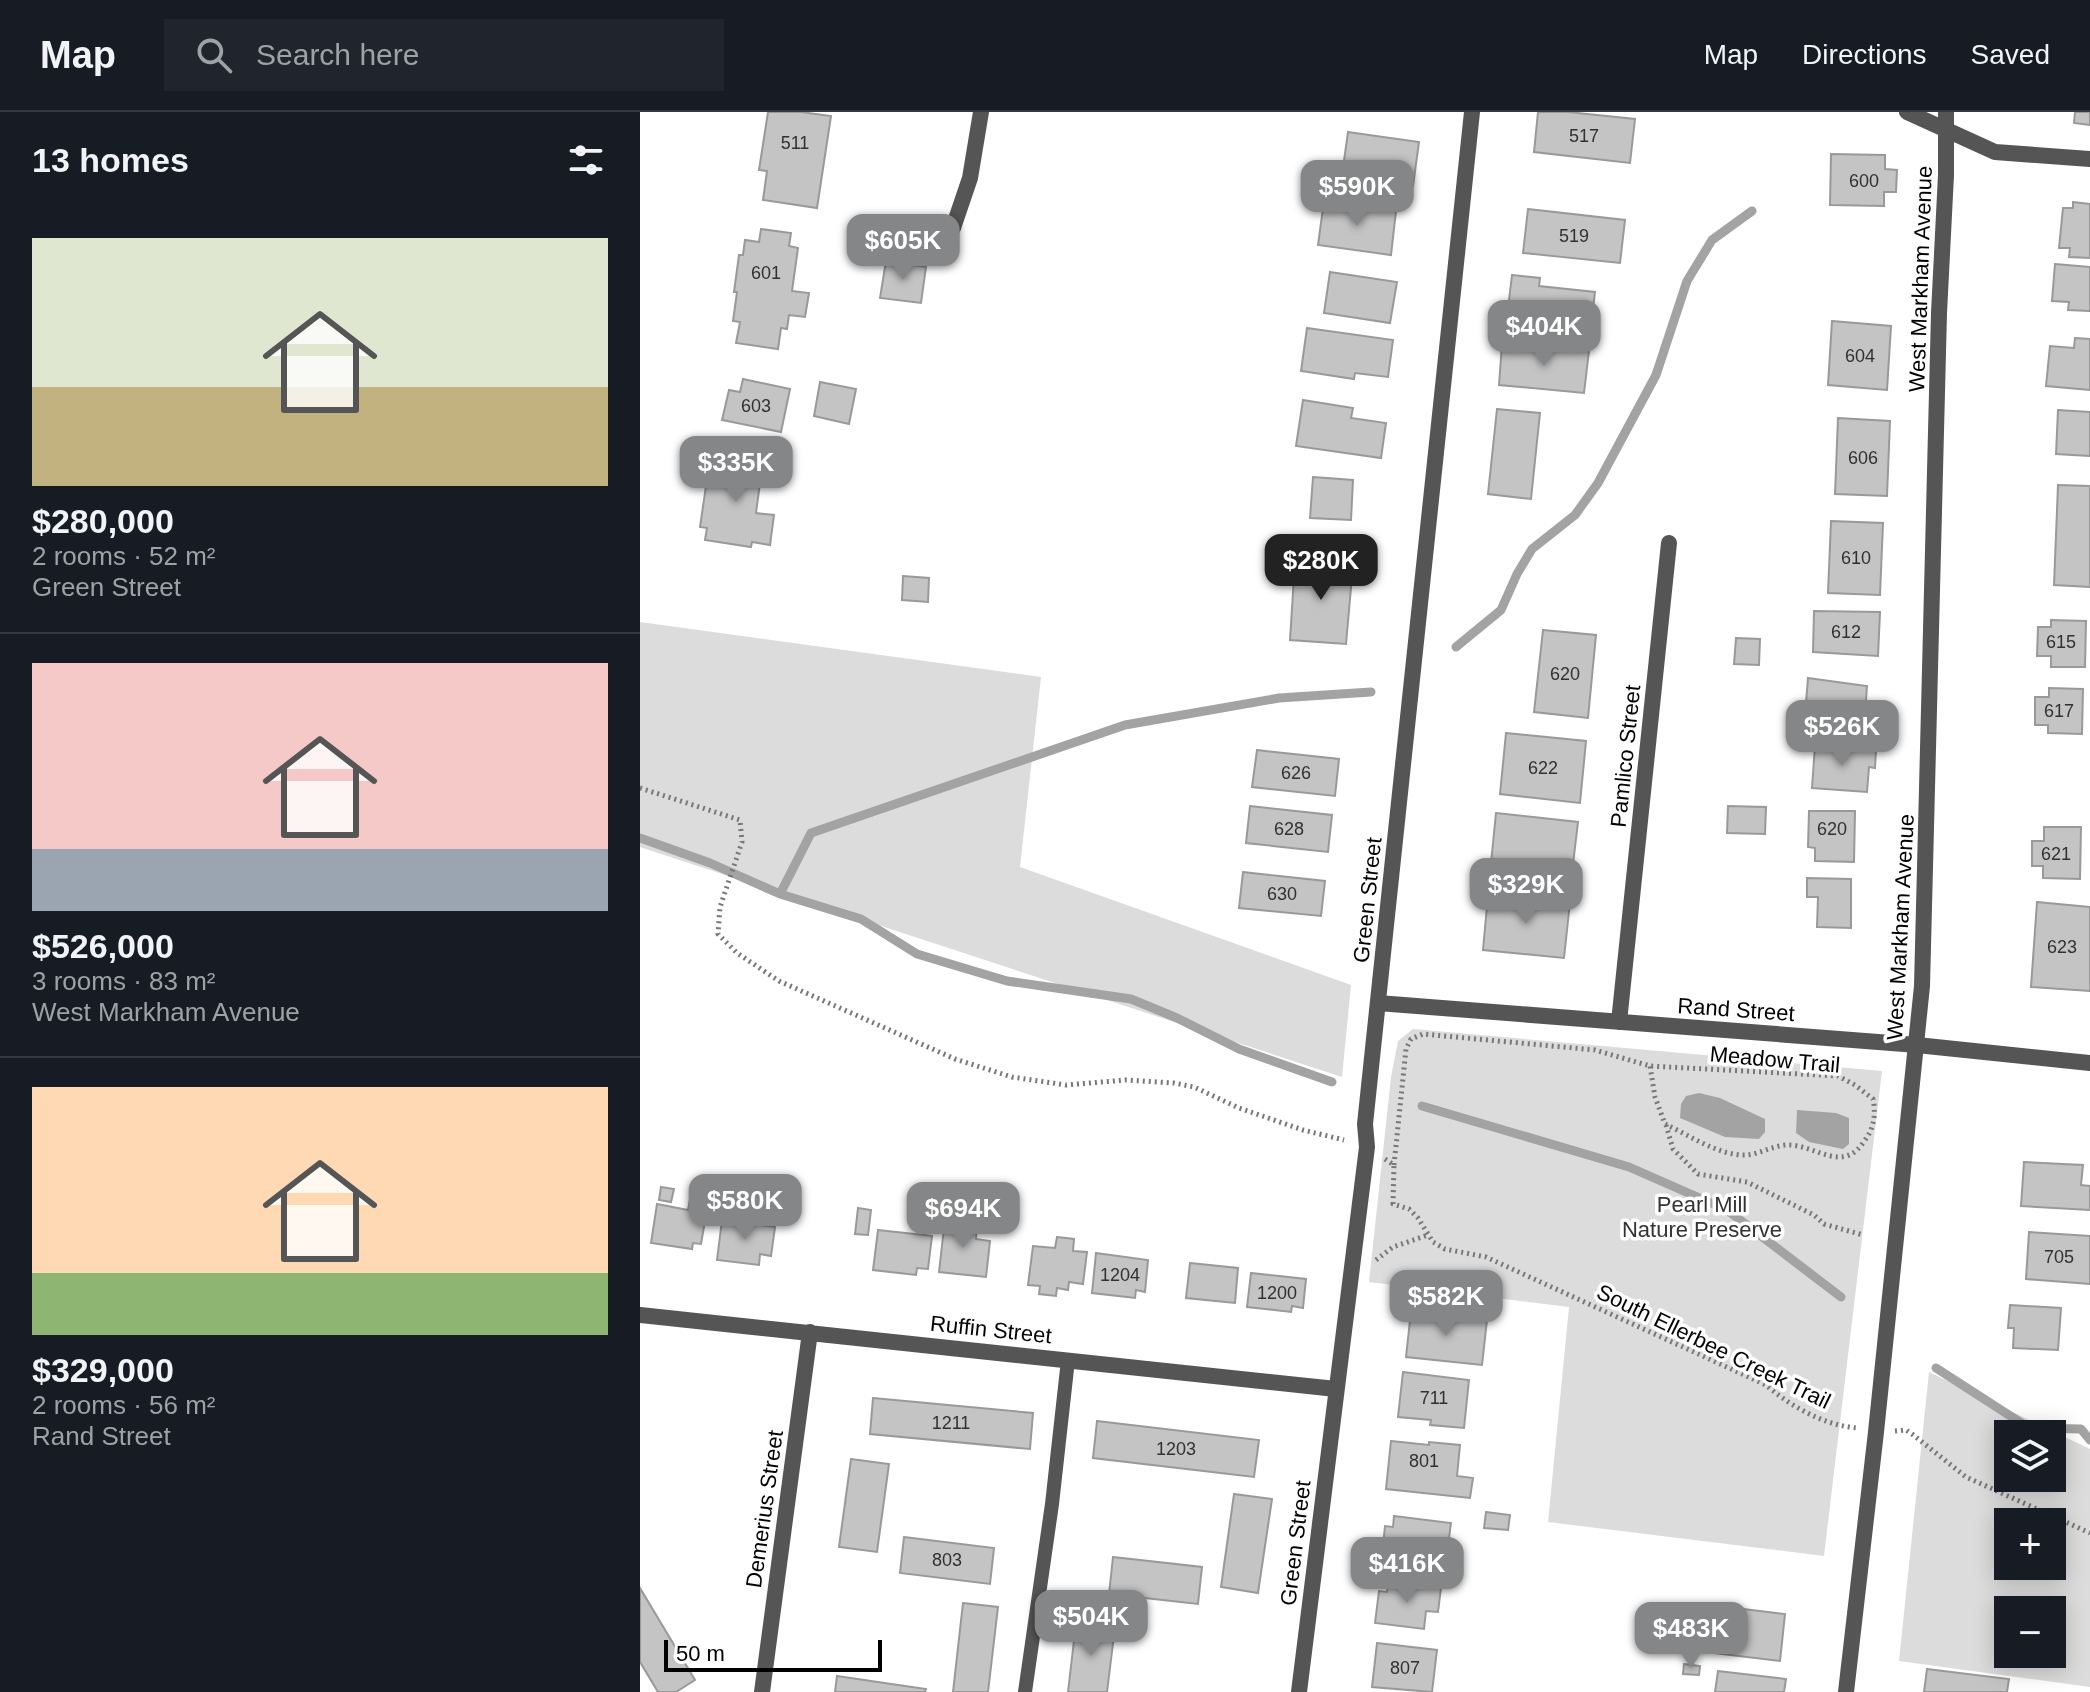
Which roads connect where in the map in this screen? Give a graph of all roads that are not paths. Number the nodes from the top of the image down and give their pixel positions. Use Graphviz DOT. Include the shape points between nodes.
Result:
graph roads {
  1 [pos="981,112"];
  2 [pos="1472,112"];
  3 [pos="1907,112"];
  4 [pos="1946,112"];
  5 [pos="1946,131"];
  6 [pos="2090,159"];
  7 [pos="953,228"];
  8 [pos="1669,543"];
  9 [pos="1378,1003"];
  10 [pos="1619,1022"];
  11 [pos="1917,1045"];
  12 [pos="2090,1063"];
  13 [pos="640,1315"];
  14 [pos="810,1332"];
  15 [pos="1068,1360"];
  16 [pos="1336,1389"];
  17 [pos="762,1692"];
  18 [pos="1025,1692"];
  19 [pos="1299,1692"];
  20 [pos="1846,1692"];
  1 -- 7 [label="street" via="970,178"];
  2 -- 9 [label="street, Green Street"];
  3 -- 5 [label="street"];
  4 -- 5 [label="street, West Markham Avenue"];
  5 -- 6 [label="street" via="1995,152"];
  5 -- 11 [label="street, West Markham Avenue" via="1927,870"];
  8 -- 10 [label="street, Pamlico Street"];
  9 -- 10 [label="street, Rand Street"];
  9 -- 16 [label="street, Green Street" via="1367,1147"];
  10 -- 11 [label="street, Rand Street"];
  11 -- 12 [label="street, Rand Street"];
  11 -- 20 [label="street, West Markham Avenue"];
  13 -- 14 [label="street, Ruffin Street"];
  14 -- 15 [label="street, Ruffin Street"];
  14 -- 17 [label="street, Demerius Street"];
  15 -- 16 [label="street, Ruffin Street"];
  15 -- 18 [label="lane"];
  16 -- 19 [label="street, Green Street"];
}
